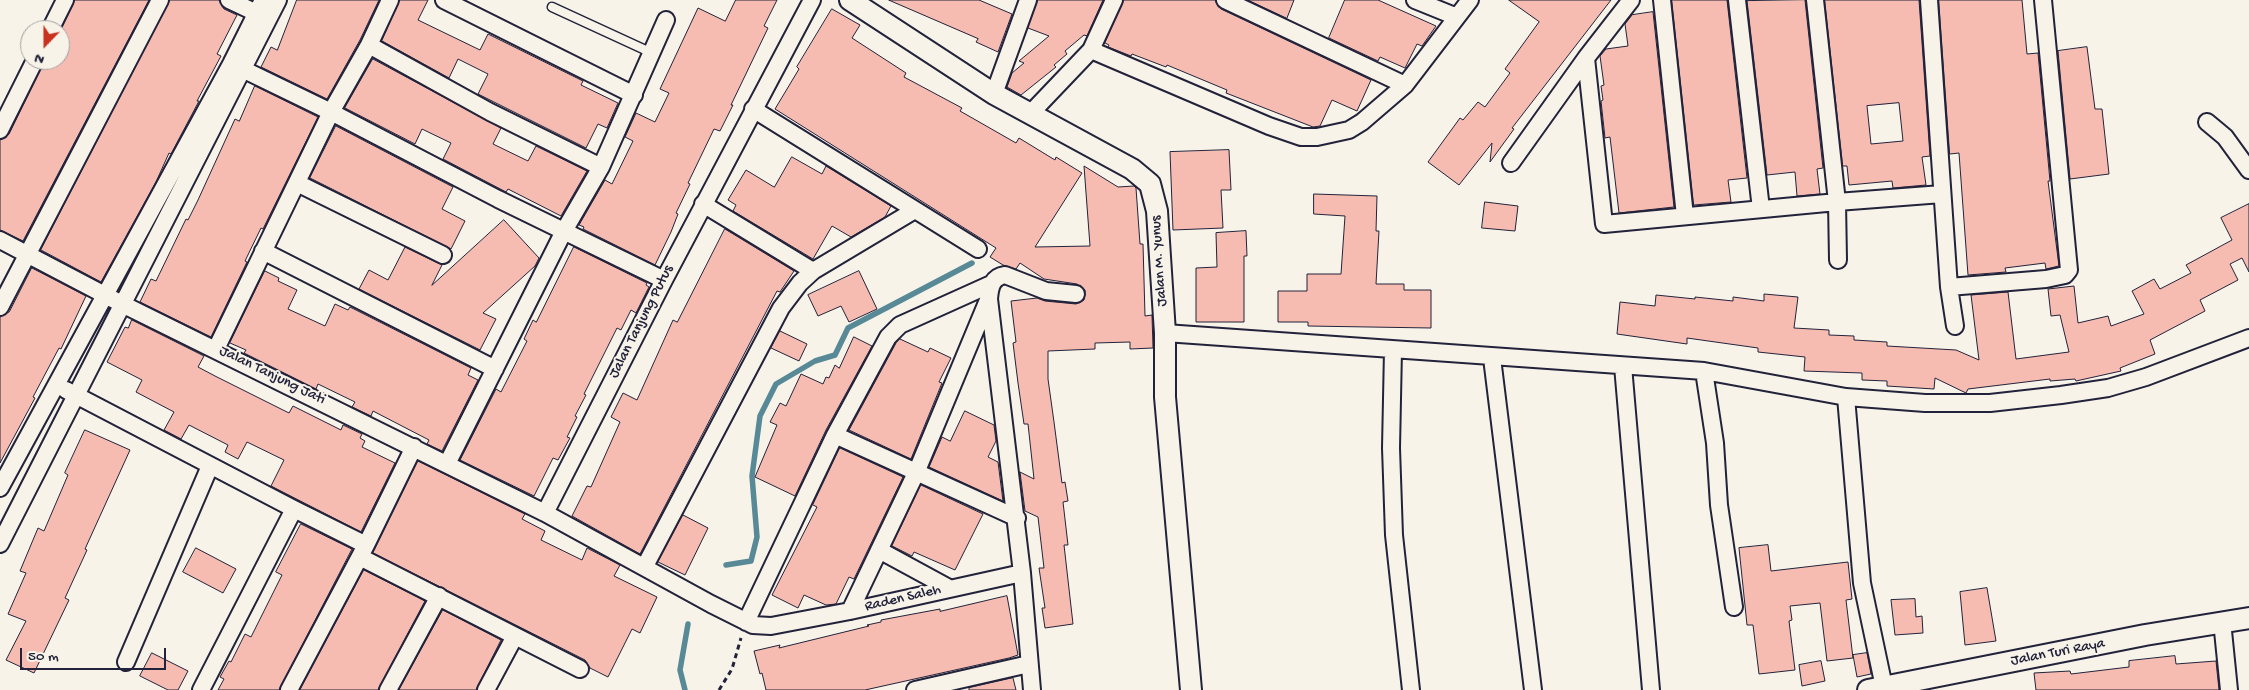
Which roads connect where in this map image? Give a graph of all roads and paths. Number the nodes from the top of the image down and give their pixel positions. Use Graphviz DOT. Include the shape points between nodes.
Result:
graph roads {
  1 [pos="65,0"];
  2 [pos="160,0"];
  3 [pos="229,0"];
  4 [pos="278,0"];
  5 [pos="390,0"];
  6 [pos="444,0"];
  7 [pos="812,0"];
  8 [pos="850,0"];
  9 [pos="1028,0"];
  10 [pos="1114,0"];
  11 [pos="1225,0"];
  12 [pos="1415,0"];
  13 [pos="1470,0"];
  14 [pos="1631,0"];
  15 [pos="1662,0"];
  16 [pos="1737,0"];
  17 [pos="1814,0"];
  18 [pos="1929,0"];
  19 [pos="2043,0"];
  20 [pos="552,7"];
  21 [pos="262,10"];
  22 [pos="1458,17"];
  23 [pos="55,20"];
  24 [pos="666,20"];
  25 [pos="369,45"];
  26 [pos="1091,50"];
  27 [pos="652,53"];
  28 [pos="1586,58"];
  29 [pos="236,67"];
  30 [pos="30,70"];
  31 [pos="1405,85"];
  32 [pos="994,94"];
  33 [pos="634,95"];
  34 [pos="753,109"];
  35 [pos="331,112"];
  36 [pos="1030,114"];
  37 [pos="2207,122"];
  38 [pos="0,130"];
  39 [pos="1511,163"];
  40 [pos="601,167"];
  41 [pos="2249,170"];
  42 [pos="297,182"];
  43 [pos="1942,194"];
  44 [pos="1837,202"];
  45 [pos="704,204"];
  46 [pos="1761,209"];
  47 [pos="915,210"];
  48 [pos="1685,216"];
  49 [pos="564,231"];
  50 [pos="0,240"];
  51 [pos="978,249"];
  52 [pos="263,252"];
  53 [pos="29,255"];
  54 [pos="443,255"];
  55 [pos="1838,260"];
  56 [pos="813,271"];
  57 [pos="664,280"];
  58 [pos="1949,287"];
  59 [pos="990,292"];
  60 [pos="104,294"];
  61 [pos="1076,294"];
  62 [pos="122,304"];
  63 [pos="0,307"];
  64 [pos="1955,326"];
  65 [pos="1165,333"];
  66 [pos="2249,338"];
  67 [pos="216,349"];
  68 [pos="1393,350"];
  69 [pos="1492,358"];
  70 [pos="1623,366"];
  71 [pos="495,369"];
  72 [pos="1704,371"];
  73 [pos="56,385"];
  74 [pos="76,394"];
  75 [pos="1846,397"];
  76 [pos="835,435"];
  77 [pos="414,447"];
  78 [pos="447,464"];
  79 [pos="210,466"];
  80 [pos="916,472"];
  81 [pos="0,488"];
  82 [pos="294,509"];
  83 [pos="545,512"];
  84 [pos="1017,518"];
  85 [pos="0,544"];
  86 [pos="879,550"];
  87 [pos="363,551"];
  88 [pos="645,566"];
  89 [pos="1022,573"];
  90 [pos="949,588"];
  91 [pos="439,596"];
  92 [pos="1734,607"];
  93 [pos="850,611"];
  94 [pos="2249,618"];
  95 [pos="2222,621"];
  96 [pos="746,622"];
  97 [pos="514,636"];
  98 [pos="126,662"];
  99 [pos="1029,664"];
  100 [pos="580,669"];
  101 [pos="1885,688"];
  102 [pos="201,690"];
  103 [pos="289,690"];
  104 [pos="388,690"];
  105 [pos="486,690"];
  106 [pos="719,690"];
  107 [pos="915,690"];
  108 [pos="1032,690"];
  109 [pos="1191,690"];
  110 [pos="1411,690"];
  111 [pos="1533,690"];
  112 [pos="1651,690"];
  113 [pos="2229,690"];
  1 -- 23 [label="street"];
  2 -- 53 [label="street"];
  3 -- 21 [label="street"];
  4 -- 21 [label="street"];
  5 -- 25 [label="street"];
  6 -- 33 [label="street"];
  7 -- 34 [label="street, Jalan Tanjung Putus"];
  8 -- 32 [label="street, Jalan M. Yunus"];
  9 -- 32 [label="street"];
  10 -- 26 [label="street"];
  11 -- 31 [label="street"];
  12 -- 22 [label="street"];
  13 -- 22 [label="street"];
  14 -- 28 [label="street"];
  15 -- 48 [label="street"];
  16 -- 46 [label="street"];
  17 -- 44 [label="street"];
  18 -- 43 [label="street"];
  19 -- 58 [label="street" via="2069,270 2065,275 2046,279"];
  20 -- 27 [label="lane"];
  21 -- 29 [label="street"];
  22 -- 31 [label="street"];
  24 -- 27 [label="street"];
  25 -- 35 [label="street"];
  25 -- 40 [label="street" via="482,108"];
  26 -- 31 [label="street" via="1301,138 1349,130"];
  26 -- 36 [label="street"];
  27 -- 33 [label="street"];
  28 -- 39 [label="street"];
  28 -- 48 [label="street" via="1604,224"];
  29 -- 35 [label="street"];
  29 -- 60 [label="street"];
  29 -- 62 [label="street"];
  30 -- 38 [label="street"];
  32 -- 36 [label="street, Jalan M. Yunus"];
  33 -- 40 [label="street"];
  34 -- 45 [label="street, Jalan Tanjung Putus"];
  34 -- 47 [label="street"];
  35 -- 42 [label="street"];
  35 -- 49 [label="street"];
  36 -- 65 [label="street, Jalan M. Yunus" via="1132,168 1150,184 1157,211"];
  37 -- 41 [label="street" via="2225,137"];
  40 -- 49 [label="street"];
  42 -- 52 [label="street"];
  42 -- 54 [label="street"];
  43 -- 44 [label="street"];
  43 -- 58 [label="street"];
  44 -- 46 [label="street"];
  44 -- 55 [label="street"];
  45 -- 56 [label="street"];
  45 -- 57 [label="street, Jalan Tanjung Putus"];
  46 -- 48 [label="street"];
  47 -- 51 [label="street"];
  47 -- 56 [label="street"];
  49 -- 57 [label="street"];
  49 -- 71 [label="street"];
  50 -- 53 [label="street, Jalan Tanjung Jati"];
  52 -- 67 [label="street"];
  52 -- 71 [label="street"];
  53 -- 60 [label="street, Jalan Tanjung Jati"];
  53 -- 63 [label="street"];
  56 -- 88 [label="street" via="781,308"];
  57 -- 83 [label="street, Jalan Tanjung Putus"];
  58 -- 64 [label="street"];
  59 -- 61 [label="street" via="998,276 1005,275 1046,291"];
  59 -- 76 [label="street" via="900,325 888,336"];
  59 -- 80 [label="street"];
  59 -- 84 [label="street"];
  60 -- 62 [label="street, Jalan Tanjung Jati"];
  60 -- 73 [label="street"];
  62 -- 67 [label="street, Jalan Tanjung Jati"];
  62 -- 74 [label="street"];
  65 -- 68 [label="street"];
  65 -- 109 [label="street, Jalan M. Yunus" via="1165,396"];
  66 -- 75 [label="street" via="2146,377 2061,396 1990,403 1925,403"];
  67 -- 77 [label="street, Jalan Tanjung Jati"];
  68 -- 69 [label="street"];
  68 -- 110 [label="street" via="1391,448 1394,535"];
  69 -- 70 [label="street"];
  69 -- 111 [label="street"];
  70 -- 72 [label="street"];
  70 -- 112 [label="street"];
  71 -- 78 [label="street"];
  72 -- 75 [label="street"];
  72 -- 92 [label="street"];
  73 -- 74 [label="street"];
  73 -- 81 [label="street"];
  74 -- 79 [label="street"];
  74 -- 85 [label="street"];
  75 -- 101 [label="street" via="1862,583"];
  76 -- 80 [label="street"];
  76 -- 96 [label="street"];
  77 -- 78 [label="street, Jalan Tanjung Jati"];
  77 -- 87 [label="street"];
  78 -- 83 [label="street, Jalan Tanjung Jati"];
  79 -- 82 [label="street"];
  79 -- 98 [label="street"];
  80 -- 84 [label="street"];
  80 -- 86 [label="street"];
  82 -- 87 [label="street"];
  82 -- 102 [label="street"];
  83 -- 88 [label="street"];
  84 -- 89 [label="street"];
  86 -- 90 [label="street"];
  86 -- 93 [label="street"];
  87 -- 91 [label="street"];
  87 -- 103 [label="street"];
  88 -- 96 [label="street, Raden Saleh"];
  89 -- 90 [label="street, Raden Saleh"];
  89 -- 99 [label="street"];
  90 -- 93 [label="street, Raden Saleh"];
  91 -- 97 [label="street"];
  91 -- 104 [label="street"];
  93 -- 96 [label="street, Raden Saleh" via="772,626"];
  94 -- 95 [label="street, Jalan Turi Raya"];
  95 -- 101 [label="street, Jalan Turi Raya"];
  95 -- 113 [label="street"];
  96 -- 106 [label="path" via="732,668"];
  97 -- 100 [label="street"];
  97 -- 105 [label="street"];
  99 -- 107 [label="street"];
  99 -- 108 [label="street"];
}
